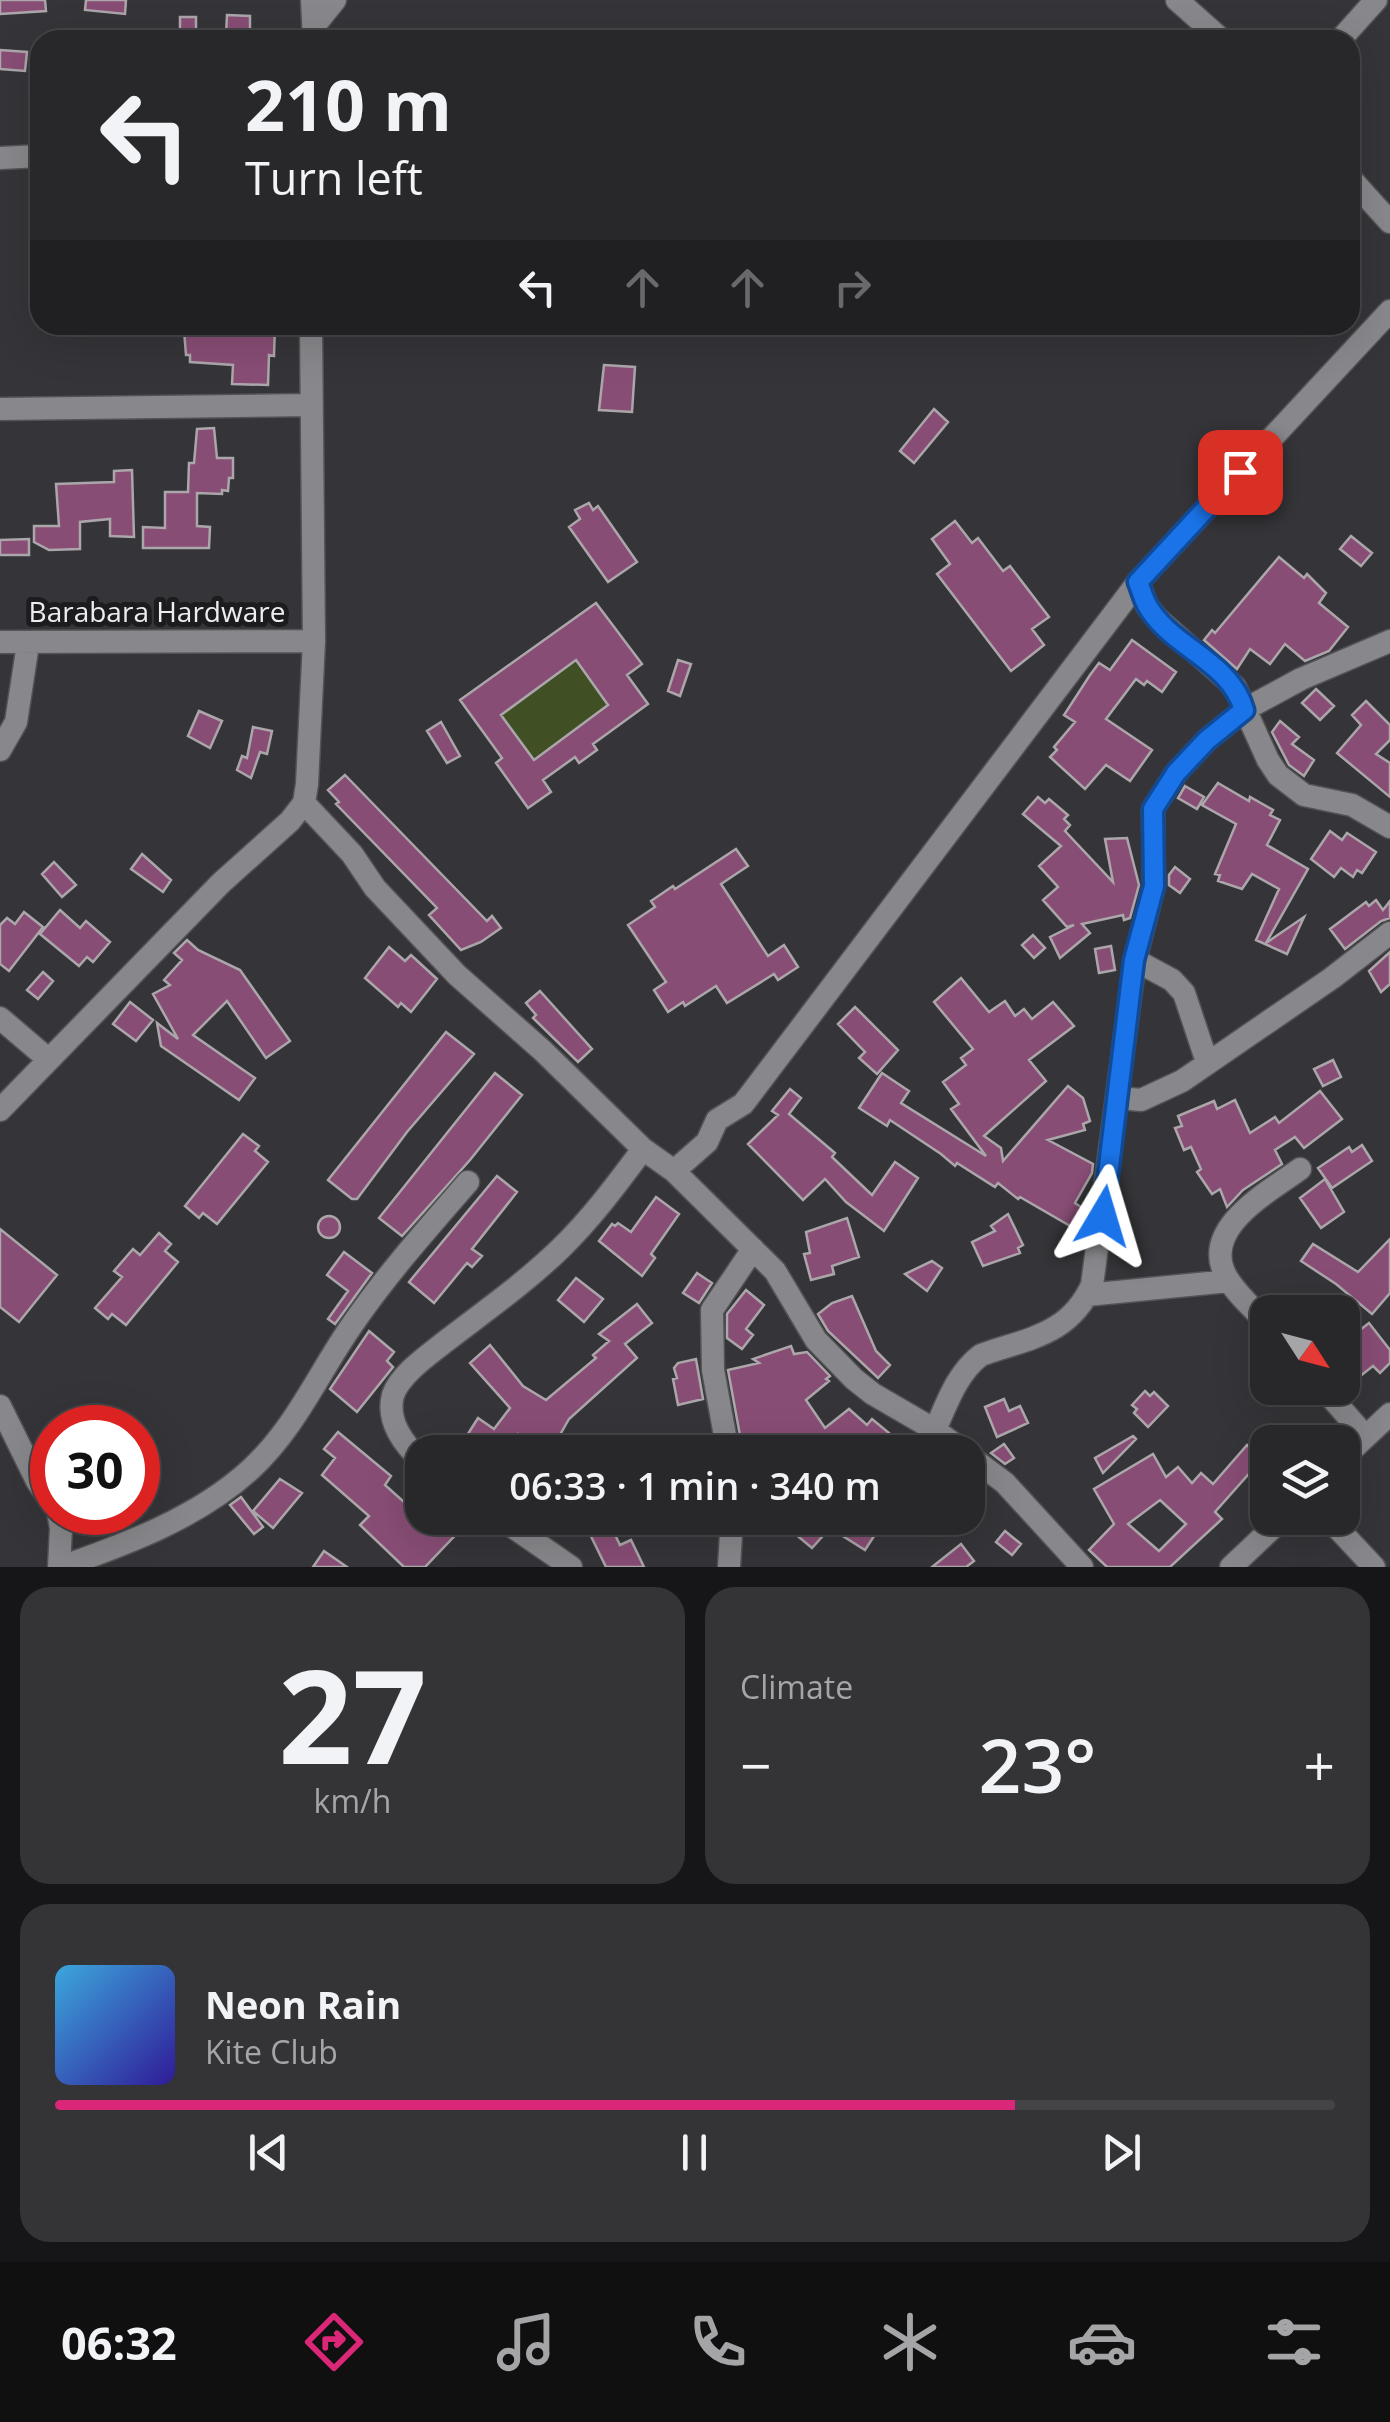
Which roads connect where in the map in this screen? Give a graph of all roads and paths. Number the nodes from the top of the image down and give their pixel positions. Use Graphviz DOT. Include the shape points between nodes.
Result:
graph roads {
  1 [pos="312,0"];
  2 [pos="335,0"];
  3 [pos="1176,0"];
  4 [pos="1376,0"];
  5 [pos="314,30"];
  6 [pos="316,30"];
  7 [pos="1210,30"];
  8 [pos="1349,30"];
  9 [pos="30,156"];
  10 [pos="0,158"];
  11 [pos="1360,189"];
  12 [pos="1390,222"];
  13 [pos="1390,310"];
  14 [pos="311,335"];
  15 [pos="310,405"];
  16 [pos="0,409"];
  17 [pos="1138,582"];
  18 [pos="314,641"];
  19 [pos="1390,641"];
  20 [pos="0,642"];
  21 [pos="28,644"];
  22 [pos="1244,710"];
  23 [pos="0,750"];
  24 [pos="304,802"];
  25 [pos="1390,827"];
  26 [pos="1390,933"];
  27 [pos="1134,960"];
  28 [pos="0,1018"];
  29 [pos="48,1059"];
  30 [pos="1207,1062"];
  31 [pos="1118,1098"];
  32 [pos="0,1110"];
  33 [pos="644,1149"];
  34 [pos="1300,1169"];
  35 [pos="674,1170"];
  36 [pos="468,1182"];
  37 [pos="753,1249"];
  38 [pos="1229,1281"];
  39 [pos="1088,1295"];
  40 [pos="1250,1304"];
  41 [pos="1338,1405"];
  42 [pos="0,1406"];
  43 [pos="1390,1414"];
  44 [pos="935,1430"];
  45 [pos="725,1435"];
  46 [pos="941,1435"];
  47 [pos="1366,1436"];
  48 [pos="405,1442"];
  49 [pos="1360,1442"];
  50 [pos="30,1467"];
  51 [pos="985,1468"];
  52 [pos="61,1535"];
  53 [pos="525,1535"];
  54 [pos="731,1535"];
  55 [pos="1265,1535"];
  56 [pos="1344,1535"];
  57 [pos="60,1567"];
  58 [pos="571,1567"];
  59 [pos="730,1567"];
  60 [pos="1082,1567"];
  61 [pos="1231,1567"];
  62 [pos="1374,1567"];
  1 -- 5 [label="street"];
  2 -- 6 [label="street"];
  3 -- 7 [label="street"];
  4 -- 8 [label="street"];
  9 -- 10 [label="street"];
  11 -- 12 [label="street"];
  13 -- 17 [label="street"];
  14 -- 15 [label="street"];
  15 -- 16 [label="street"];
  15 -- 18 [label="street"];
  17 -- 22 [label="street" via="1158,619 1229,680"];
  17 -- 35 [label="street" via="750,1095 717,1120 707,1142"];
  18 -- 21 [label="street, Barabara Hardware"];
  18 -- 24 [label="street"];
  19 -- 22 [label="street"];
  20 -- 21 [label="street, Barabara Hardware"];
  21 -- 23 [label="street" via="16,722"];
  22 -- 25 [label="street" via="1268,760 1292,788 1365,810"];
  22 -- 27 [label="street" via="1176,773 1153,809 1154,886"];
  24 -- 29 [label="street"];
  24 -- 33 [label="street" via="456,975"];
  26 -- 30 [label="street"];
  27 -- 30 [label="street" via="1179,986"];
  27 -- 31 [label="street"];
  28 -- 29 [label="street"];
  29 -- 32 [label="street"];
  30 -- 31 [label="street" via="1155,1096"];
  31 -- 39 [label="street"];
  33 -- 35 [label="street"];
  33 -- 48 [label="street" via="558,1251 398,1384 391,1414"];
  34 -- 38 [label="street" via="1226,1230 1221,1250"];
  35 -- 37 [label="street"];
  36 -- 57 [label="street" via="373,1295 298,1415 248,1472 164,1526"];
  37 -- 44 [label="street" via="790,1291 816,1340 854,1380"];
  37 -- 45 [label="street" via="712,1310 713,1370"];
  38 -- 39 [label="street"];
  38 -- 40 [label="street"];
  39 -- 44 [label="street" via="1057,1328 971,1363"];
  41 -- 47 [label="street"];
  42 -- 50 [label="street"];
  43 -- 47 [label="street"];
  44 -- 46 [label="street"];
  47 -- 49 [label="street"];
  51 -- 60 [label="street"];
  52 -- 57 [label="street"];
  53 -- 58 [label="street"];
  54 -- 59 [label="street"];
  55 -- 61 [label="street"];
  56 -- 62 [label="street"];
}
